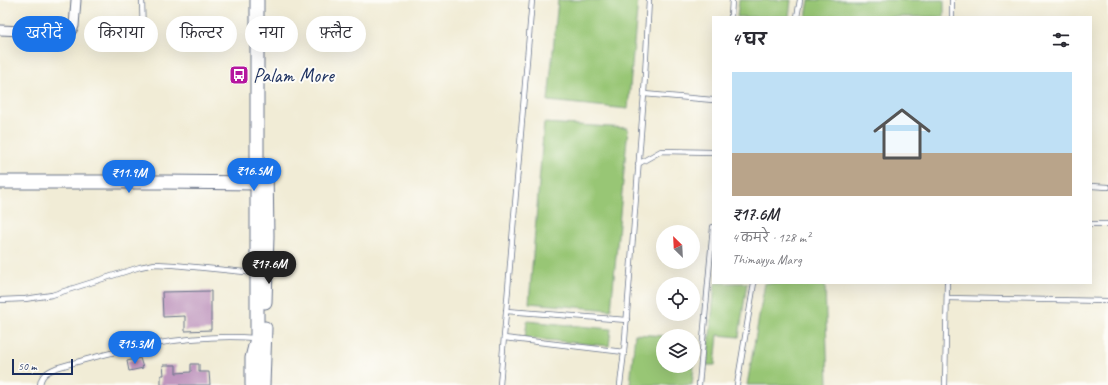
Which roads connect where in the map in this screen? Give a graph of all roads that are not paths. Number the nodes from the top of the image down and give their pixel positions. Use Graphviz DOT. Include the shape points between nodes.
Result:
graph roads {
  1 [pos="76,0"];
  2 [pos="142,0"];
  3 [pos="257,0"];
  4 [pos="266,0"];
  5 [pos="532,0"];
  6 [pos="649,0"];
  7 [pos="732,0"];
  8 [pos="800,0"];
  9 [pos="952,0"];
  10 [pos="142,16"];
  11 [pos="731,16"];
  12 [pos="797,16"];
  13 [pos="952,16"];
  14 [pos="0,30"];
  15 [pos="644,94"];
  16 [pos="712,100"];
  17 [pos="712,152"];
  18 [pos="638,164"];
  19 [pos="0,182"];
  20 [pos="262,183"];
  21 [pos="1092,186"];
  22 [pos="1108,187"];
  23 [pos="1092,224"];
  24 [pos="1108,224"];
  25 [pos="262,236"];
  26 [pos="712,238"];
  27 [pos="256,274"];
  28 [pos="754,284"];
  29 [pos="947,284"];
  30 [pos="947,298"];
  31 [pos="0,300"];
  32 [pos="1108,301"];
  33 [pos="506,311"];
  34 [pos="627,320"];
  35 [pos="257,338"];
  36 [pos="504,338"];
  37 [pos="624,352"];
  38 [pos="40,385"];
  39 [pos="252,385"];
  40 [pos="264,385"];
  41 [pos="500,385"];
  42 [pos="620,385"];
  43 [pos="699,385"];
  44 [pos="737,385"];
  45 [pos="945,385"];
  1 -- 14 [label="street" via="74,26 68,33"];
  2 -- 10 [label="lane"];
  3 -- 20 [label="street"];
  4 -- 20 [label="street"];
  5 -- 33 [label="lane"];
  6 -- 15 [label="lane"];
  7 -- 11 [label="lane"];
  8 -- 12 [label="lane"];
  9 -- 13 [label="lane"];
  15 -- 16 [label="lane"];
  15 -- 18 [label="lane"];
  17 -- 18 [label="lane" via="661,151"];
  18 -- 34 [label="lane"];
  19 -- 20 [label="street"];
  20 -- 25 [label="street"];
  21 -- 22 [label="lane"];
  23 -- 24 [label="lane"];
  25 -- 27 [label="street"];
  25 -- 40 [label="street"];
  26 -- 43 [label="lane"];
  27 -- 31 [label="lane" via="155,264 52,294"];
  27 -- 35 [label="street"];
  28 -- 44 [label="lane"];
  29 -- 30 [label="lane"];
  30 -- 32 [label="lane"];
  30 -- 45 [label="lane"];
  33 -- 34 [label="lane"];
  33 -- 36 [label="lane"];
  34 -- 37 [label="lane"];
  35 -- 38 [label="lane" via="199,338 158,343 56,368 45,373"];
  35 -- 39 [label="street" via="252,358"];
  36 -- 37 [label="lane"];
  36 -- 41 [label="lane"];
  37 -- 42 [label="lane"];
}
